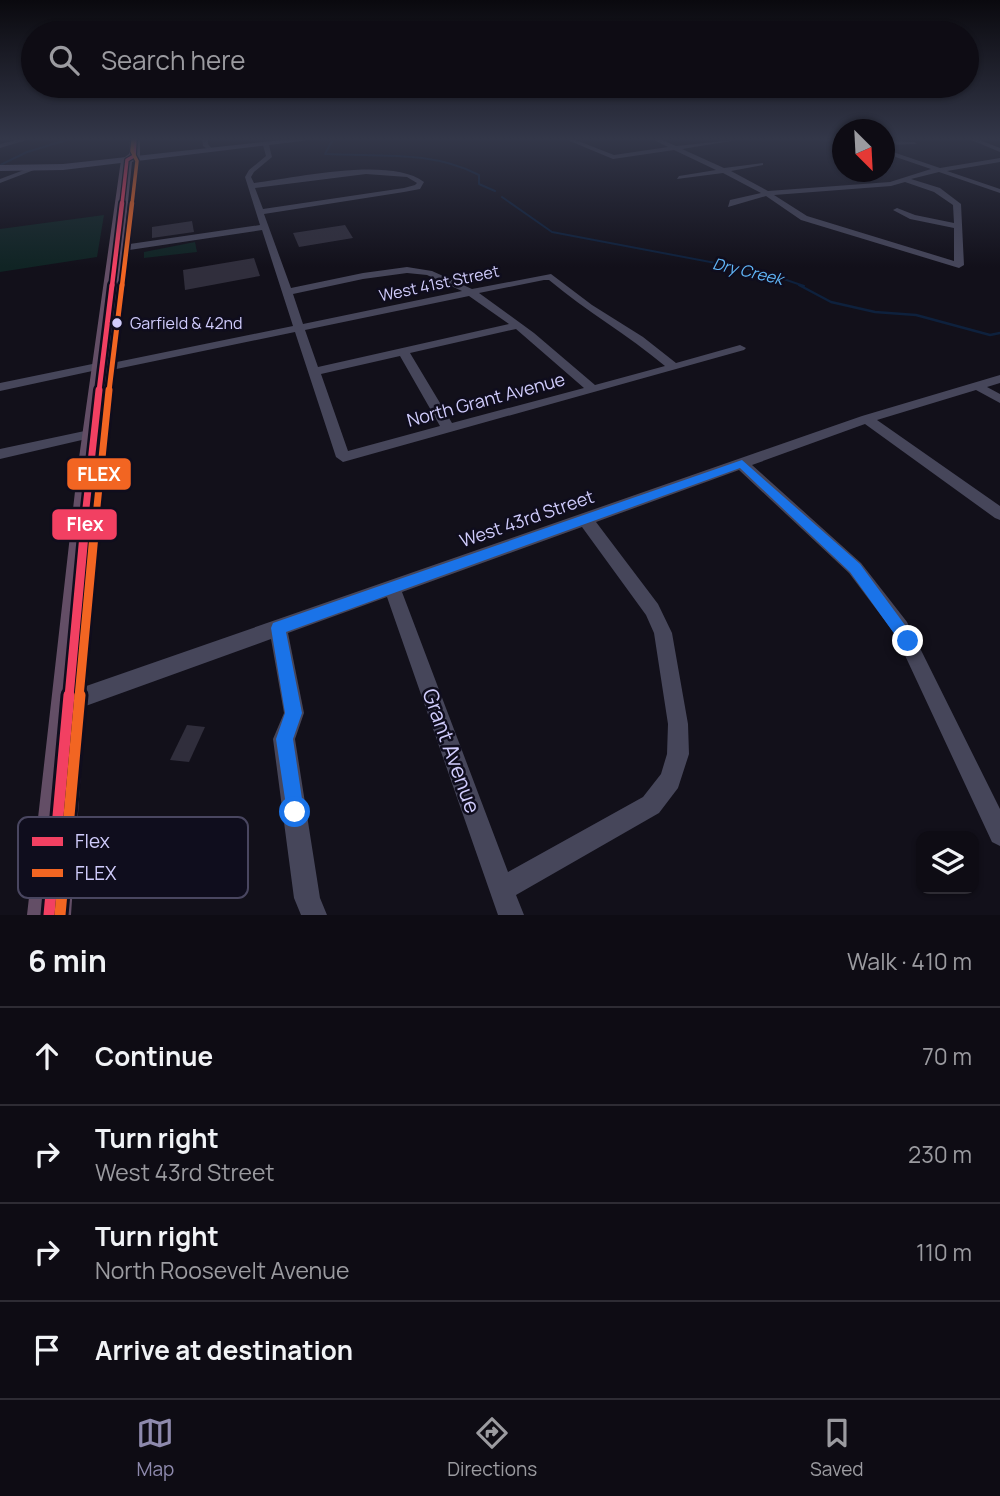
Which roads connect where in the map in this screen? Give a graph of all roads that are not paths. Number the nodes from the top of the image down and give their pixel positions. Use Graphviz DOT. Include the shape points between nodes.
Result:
graph roads {
  1 [pos="124,182"];
  2 [pos="250,182"];
  3 [pos="288,182"];
  4 [pos="419,182"];
  5 [pos="746,182"];
  6 [pos="899,182"];
  7 [pos="911,182"];
  8 [pos="972,182"];
  9 [pos="251,186"];
  10 [pos="1000,191"];
  11 [pos="768,193"];
  12 [pos="731,205"];
  13 [pos="897,210"];
  14 [pos="260,212"];
  15 [pos="958,226"];
  16 [pos="264,227"];
  17 [pos="116,249"];
  18 [pos="287,292"];
  19 [pos="474,292"];
  20 [pos="516,326"];
  21 [pos="299,328"];
  22 [pos="740,348"];
  23 [pos="403,351"];
  24 [pos="102,367"];
  25 [pos="674,367"];
  26 [pos="314,372"];
  27 [pos="1000,379"];
  28 [pos="977,386"];
  29 [pos="0,387"];
  30 [pos="593,389"];
  31 [pos="1000,399"];
  32 [pos="867,419"];
  33 [pos="448,428"];
  34 [pos="94,433"];
  35 [pos="0,454"];
  36 [pos="742,464"];
  37 [pos="1000,514"];
  38 [pos="584,519"];
  39 [pos="391,587"];
  40 [pos="278,628"];
  41 [pos="69,702"];
  42 [pos="58,817"];
  43 [pos="1000,834"];
  44 [pos="502,889"];
  45 [pos="314,915"];
  46 [pos="511,915"];
  1 -- 17 [label="highway"];
  2 -- 9 [label="street"];
  3 -- 9 [label="street"];
  4 -- 14 [label="street" via="409,190"];
  5 -- 11 [label="street"];
  6 -- 11 [label="street"];
  7 -- 15 [label="street" via="952,198 958,206"];
  8 -- 10 [label="street"];
  9 -- 14 [label="street"];
  11 -- 12 [label="street"];
  11 -- 15 [label="street" via="809,220 959,265"];
  13 -- 15 [label="street"];
  14 -- 16 [label="street"];
  16 -- 17 [label="street"];
  16 -- 18 [label="street, North Grant Avenue"];
  17 -- 24 [label="highway"];
  18 -- 19 [label="street, North Grant Avenue" via="408,270 449,279"];
  18 -- 21 [label="street, North Grant Avenue"];
  19 -- 20 [label="street, North Grant Avenue"];
  19 -- 21 [label="street, West 41st Street"];
  19 -- 25 [label="street, West 41st Street" via="551,277"];
  20 -- 23 [label="street"];
  20 -- 30 [label="street, North Grant Avenue"];
  21 -- 24 [label="street, West 41st Street"];
  21 -- 26 [label="street, North Grant Avenue"];
  22 -- 25 [label="street"];
  23 -- 26 [label="street"];
  23 -- 33 [label="street"];
  24 -- 29 [label="street, West 41st Street"];
  24 -- 34 [label="highway"];
  25 -- 30 [label="street"];
  26 -- 33 [label="street, North Grant Avenue" via="343,457"];
  27 -- 28 [label="street, West 43rd Street"];
  28 -- 31 [label="street"];
  28 -- 32 [label="street, West 43rd Street"];
  30 -- 33 [label="street, North Grant Avenue"];
  32 -- 36 [label="street, West 43rd Street"];
  32 -- 37 [label="street"];
  34 -- 35 [label="street"];
  34 -- 41 [label="highway"];
  36 -- 38 [label="street, West 43rd Street"];
  36 -- 43 [label="street" via="855,568 901,628"];
  38 -- 39 [label="street, West 43rd Street"];
  38 -- 44 [label="street" via="652,610 663,632 678,724 677,761 670,780 651,805"];
  39 -- 40 [label="street, West 43rd Street"];
  39 -- 44 [label="street, Grant Avenue"];
  40 -- 41 [label="street, West 43rd Street"];
  40 -- 45 [label="street" via="294,713 284,739 307,898"];
  41 -- 42 [label="highway"];
  44 -- 46 [label="street, Grant Avenue"];
}
